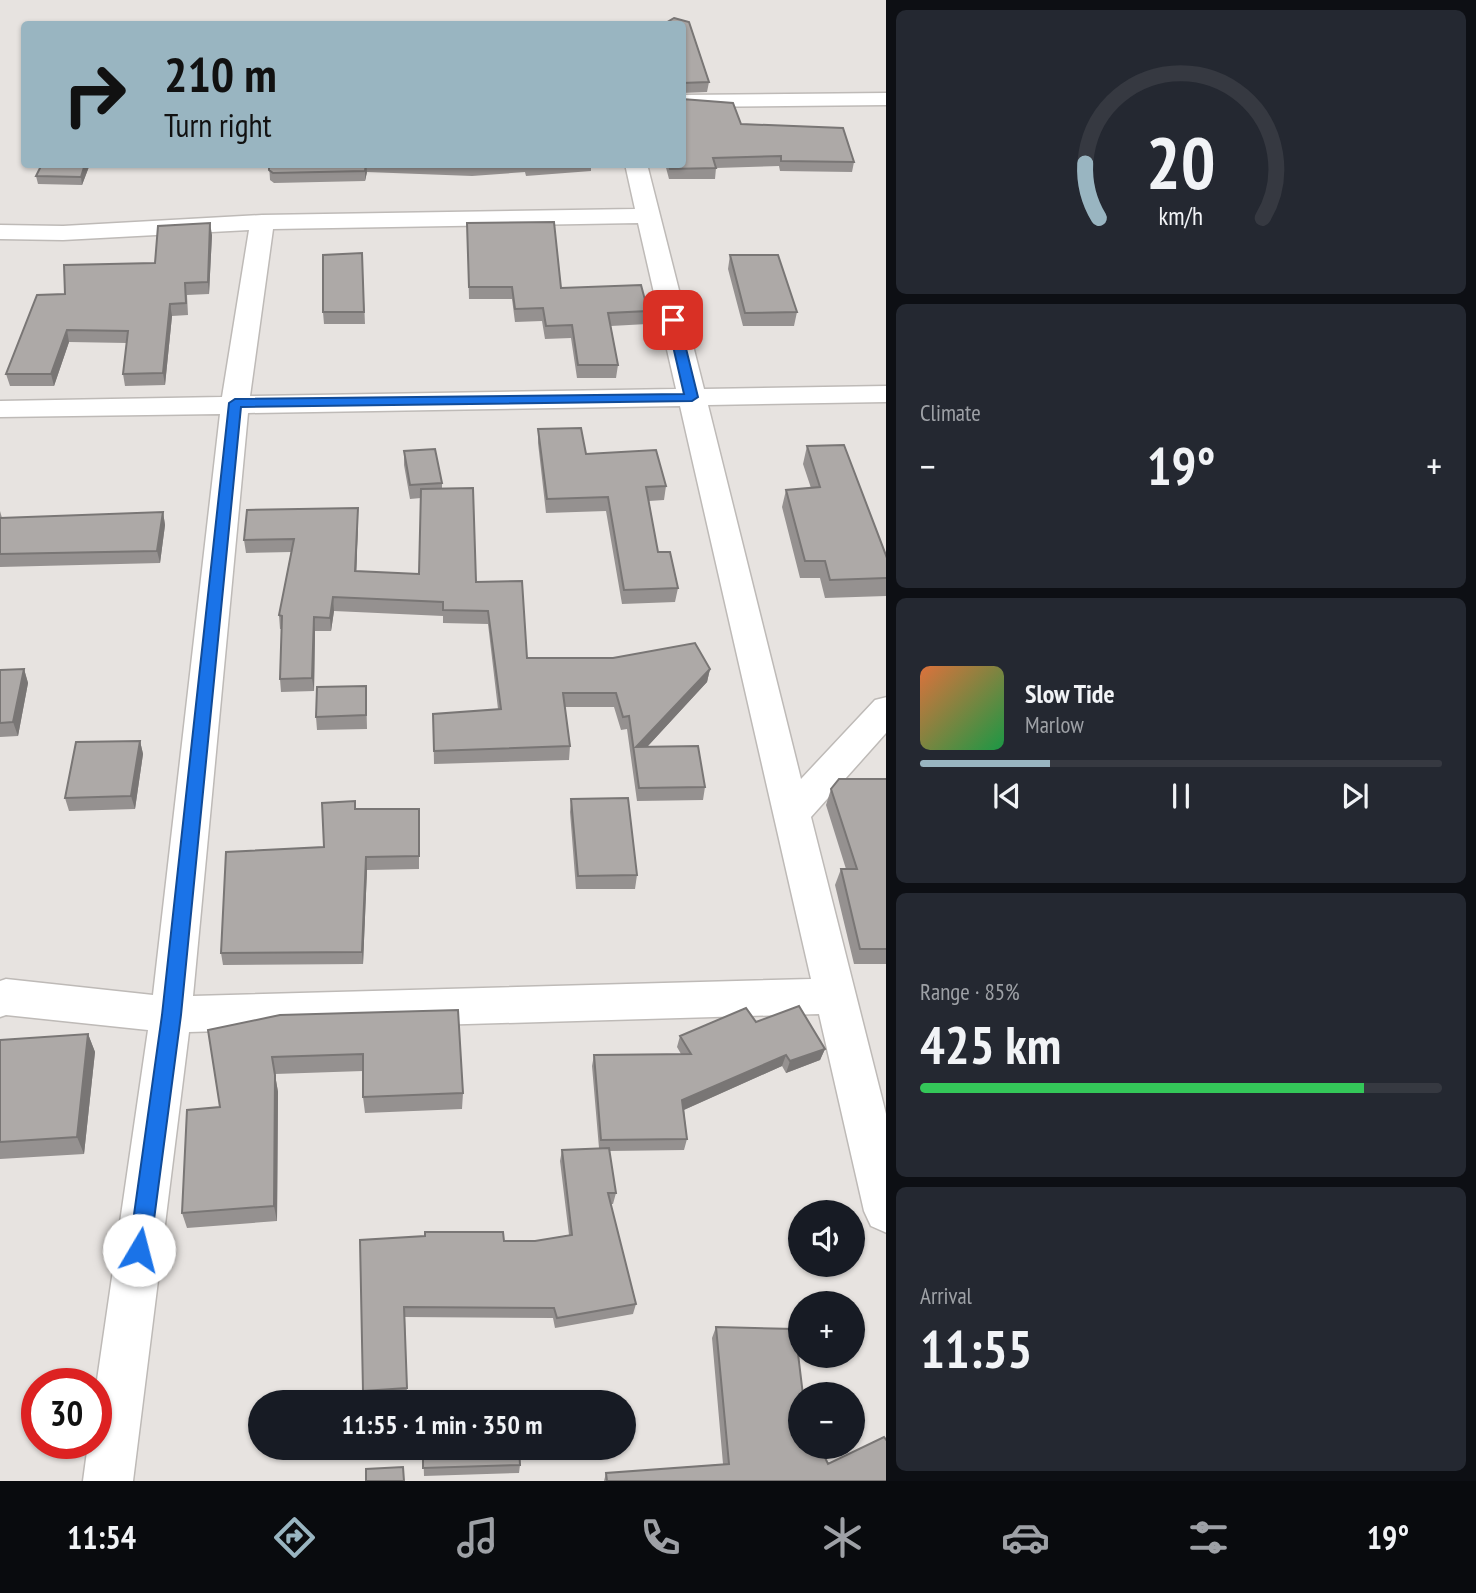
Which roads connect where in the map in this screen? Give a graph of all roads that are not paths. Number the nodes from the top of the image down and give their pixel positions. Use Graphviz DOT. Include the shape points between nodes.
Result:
graph roads {
  1 [pos="886,99"];
  2 [pos="686,101"];
  3 [pos="637,168"];
  4 [pos="649,216"];
  5 [pos="262,222"];
  6 [pos="0,232"];
  7 [pos="886,394"];
  8 [pos="692,397"];
  9 [pos="235,403"];
  10 [pos="0,409"];
  11 [pos="886,709"];
  12 [pos="792,813"];
  13 [pos="837,996"];
  14 [pos="0,999"];
  15 [pos="171,1015"];
  16 [pos="886,1211"];
  17 [pos="108,1481"];
  1 -- 2 [label="street"];
  3 -- 4 [label="street"];
  4 -- 5 [label="street"];
  4 -- 8 [label="street"];
  5 -- 6 [label="street"];
  5 -- 9 [label="street"];
  7 -- 8 [label="street"];
  8 -- 9 [label="street"];
  8 -- 12 [label="street"];
  9 -- 10 [label="street"];
  9 -- 15 [label="street"];
  11 -- 12 [label="street"];
  12 -- 13 [label="street"];
  13 -- 15 [label="street"];
  13 -- 16 [label="street"];
  14 -- 15 [label="street"];
  15 -- 17 [label="street"];
}
